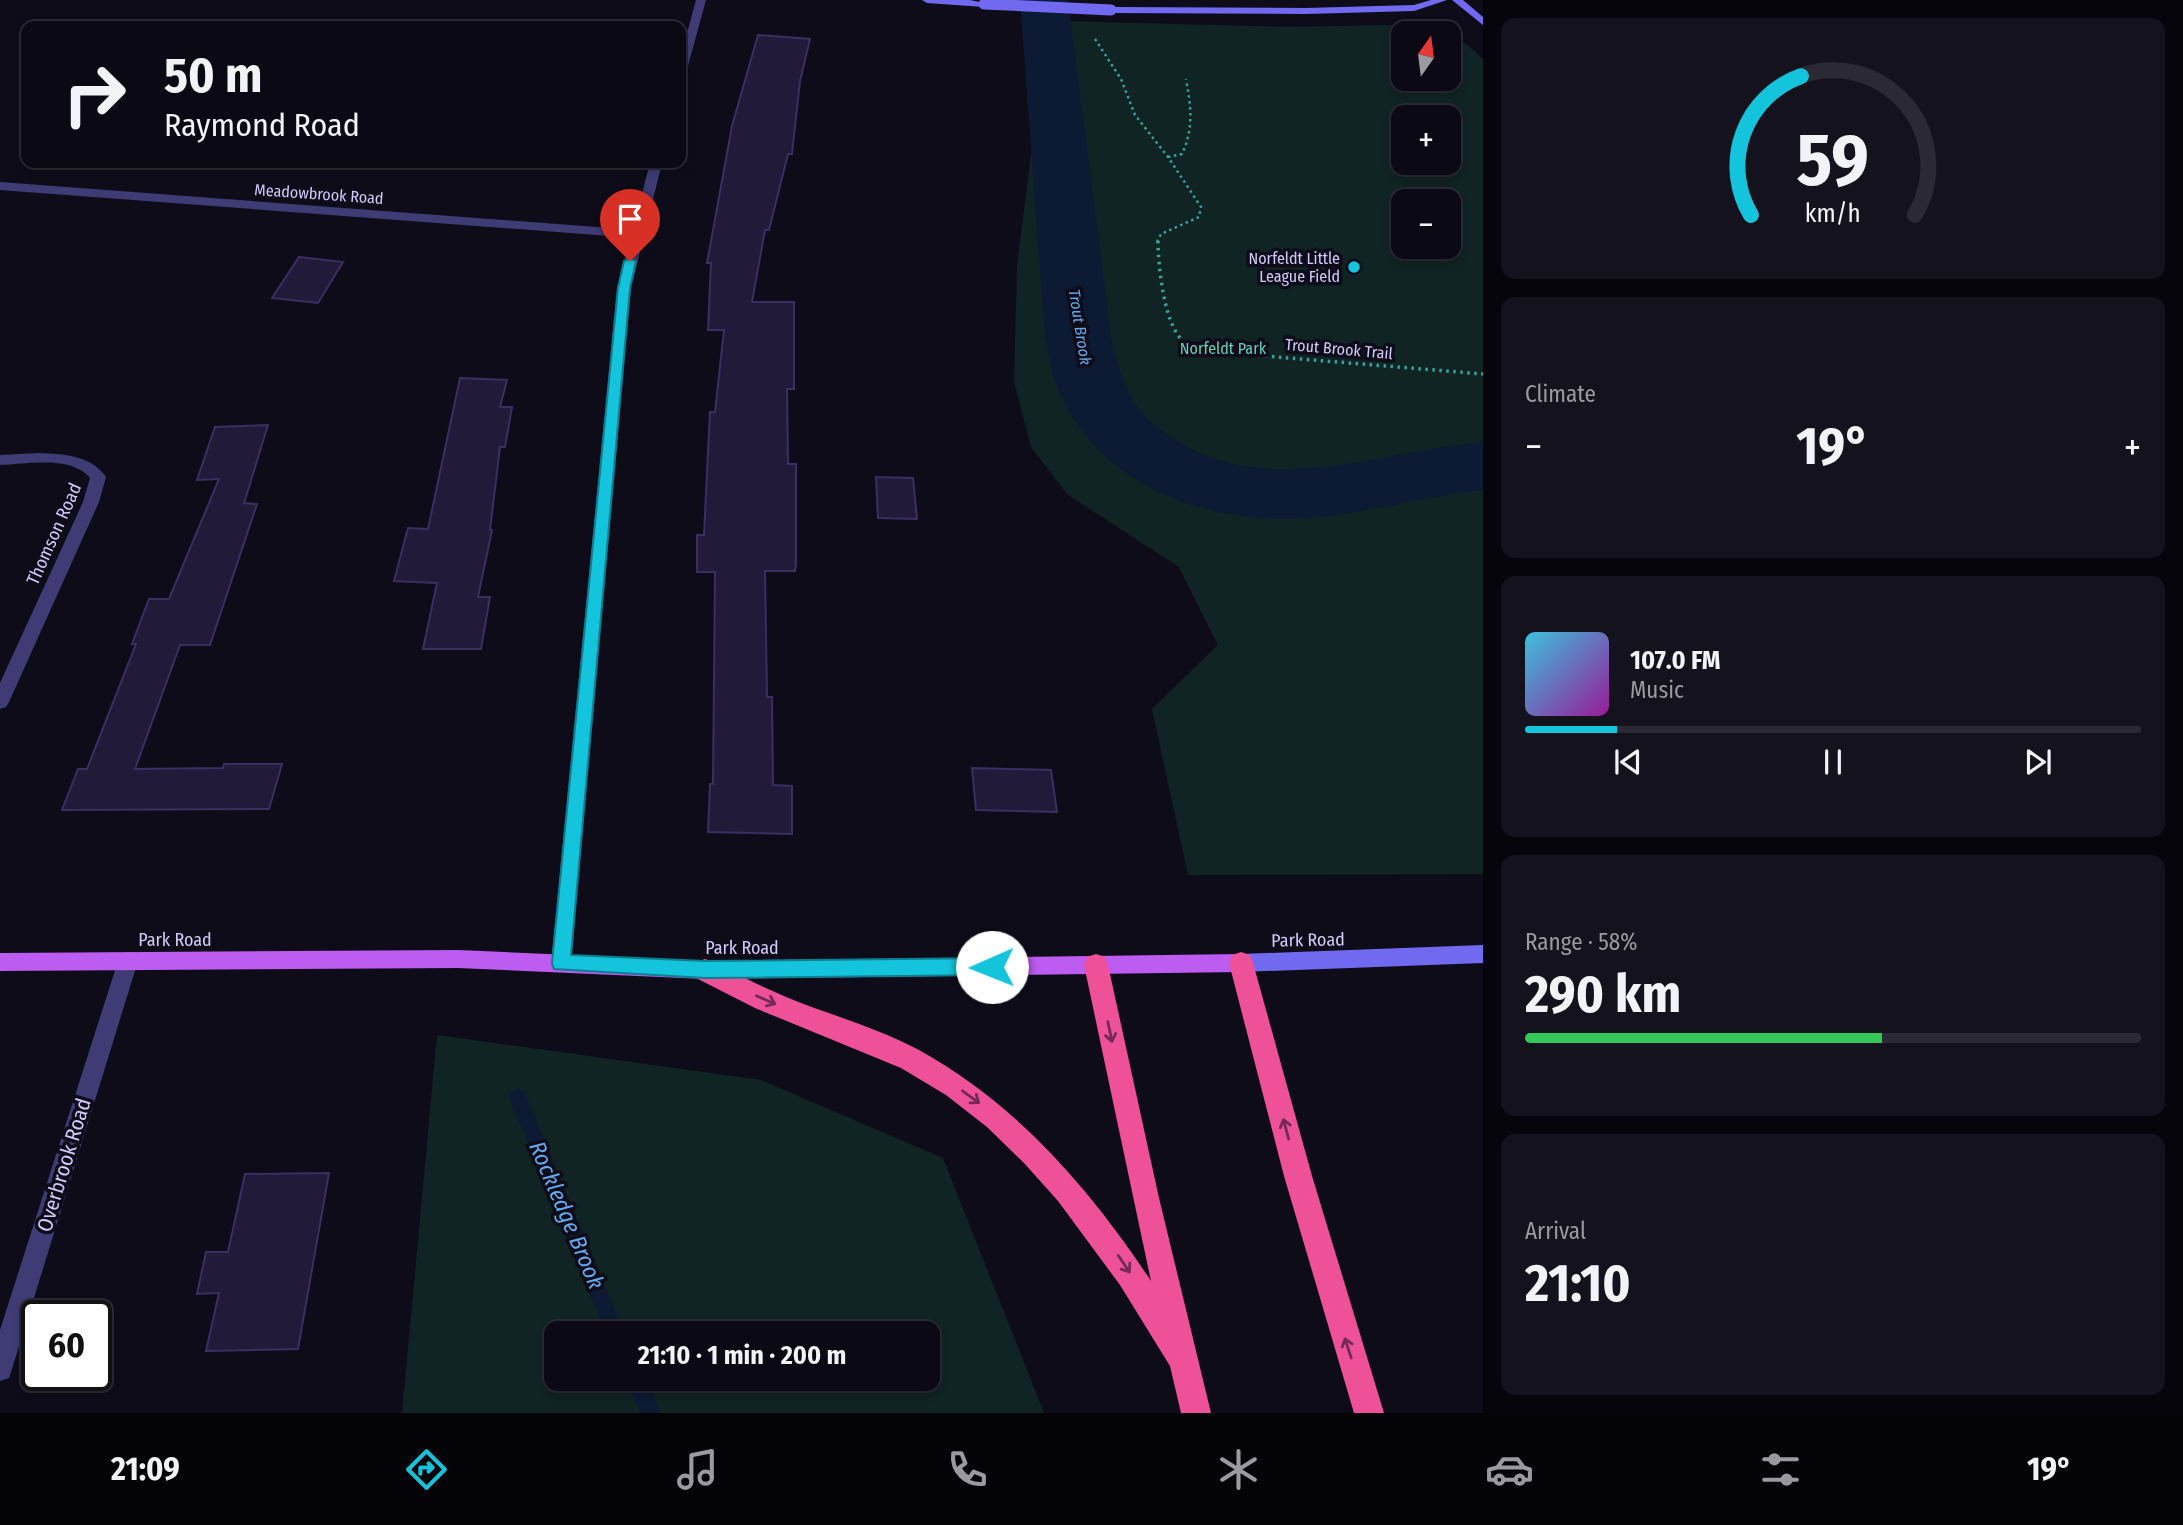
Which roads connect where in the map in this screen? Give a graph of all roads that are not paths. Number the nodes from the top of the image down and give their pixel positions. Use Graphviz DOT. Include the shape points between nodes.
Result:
graph roads {
  1 [pos="701,0"];
  2 [pos="927,0"];
  3 [pos="1162,0"];
  4 [pos="1442,0"];
  5 [pos="1457,0"];
  6 [pos="1165,12"];
  7 [pos="1483,22"];
  8 [pos="686,55"];
  9 [pos="655,168"];
  10 [pos="0,186"];
  11 [pos="636,234"];
  12 [pos="0,460"];
  13 [pos="0,702"];
  14 [pos="1483,954"];
  15 [pos="128,961"];
  16 [pos="0,962"];
  17 [pos="561,963"];
  18 [pos="1241,963"];
  19 [pos="1096,965"];
  20 [pos="705,970"];
  21 [pos="1185,1363"];
  22 [pos="0,1369"];
  23 [pos="1196,1413"];
  24 [pos="1368,1413"];
  1 -- 8 [label="street"];
  2 -- 6 [label="main road, bridge"];
  3 -- 6 [label="main road"];
  4 -- 6 [label="main road" via="1414,8"];
  5 -- 7 [label="main road"];
  9 -- 11 [label="street"];
  10 -- 11 [label="street, Meadowbrook Road"];
  11 -- 17 [label="street" via="624,288"];
  12 -- 13 [label="street, Thomson Road" via="72,461 90,466 98,477"];
  14 -- 18 [label="main road, Park Road"];
  15 -- 16 [label="main road, Park Road"];
  15 -- 17 [label="main road, Park Road" via="458,959"];
  15 -- 22 [label="street, Overbrook Road"];
  17 -- 20 [label="main road, Park Road"];
  18 -- 19 [label="main road, Park Road"];
  24 -- 18 [label="highway, one-way" via="1301,1189"];
  19 -- 20 [label="main road, Park Road"];
  19 -- 21 [label="highway, one-way"];
  20 -- 21 [label="highway, one-way" via="771,1003 908,1058 985,1107 1035,1153 1085,1212 1142,1291"];
  21 -- 23 [label="highway"];
}
